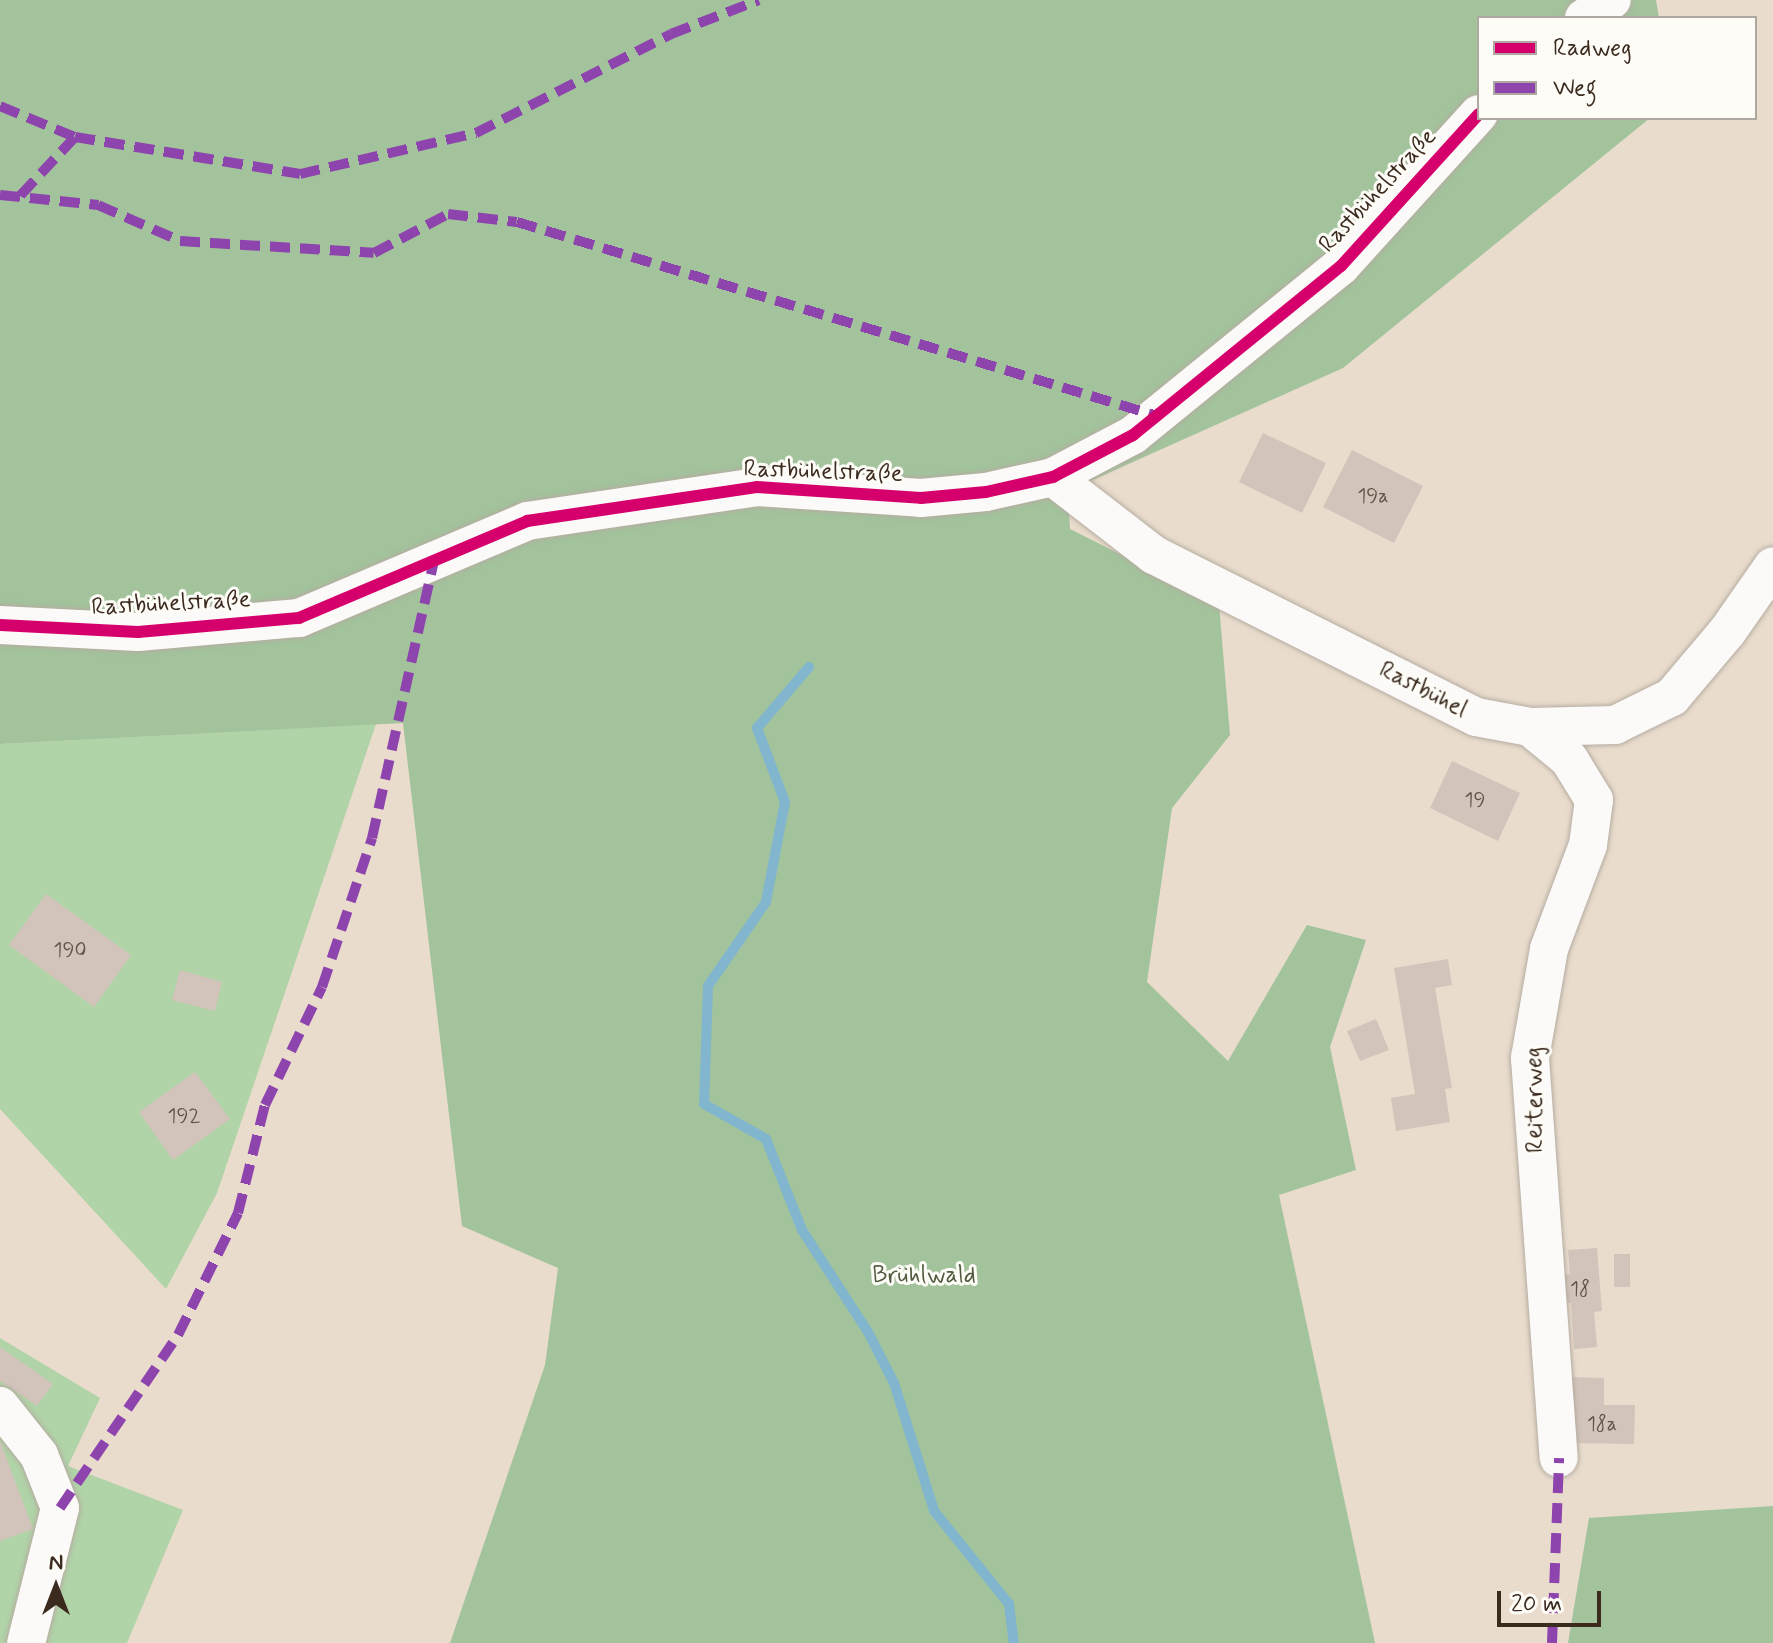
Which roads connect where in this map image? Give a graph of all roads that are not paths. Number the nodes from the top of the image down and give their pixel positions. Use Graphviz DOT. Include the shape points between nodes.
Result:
graph roads {
  1 [pos="1612,0"];
  2 [pos="1587,16"];
  3 [pos="1477,116"];
  4 [pos="1053,477"];
  5 [pos="1773,566"];
  6 [pos="0,625"];
  7 [pos="1530,727"];
  8 [pos="0,1406"];
  9 [pos="1559,1458"];
  10 [pos="26,1643"];
  1 -- 2 [label="street"];
  3 -- 4 [label="street, Rastbühelstraße" via="1341,266 1133,435"];
  4 -- 6 [label="street, Rastbühelstraße" via="986,492 921,498 757,487 527,521 299,618 138,632"];
  4 -- 7 [label="street, Rastbühel" via="1154,555 1476,717"];
  5 -- 7 [label="street, Rastbühel" via="1672,697 1615,725"];
  7 -- 9 [label="street, Reiterweg" via="1569,759 1594,800 1588,845 1549,949 1530,1058"];
  8 -- 10 [label="street" via="39,1455 60,1508"];
}
